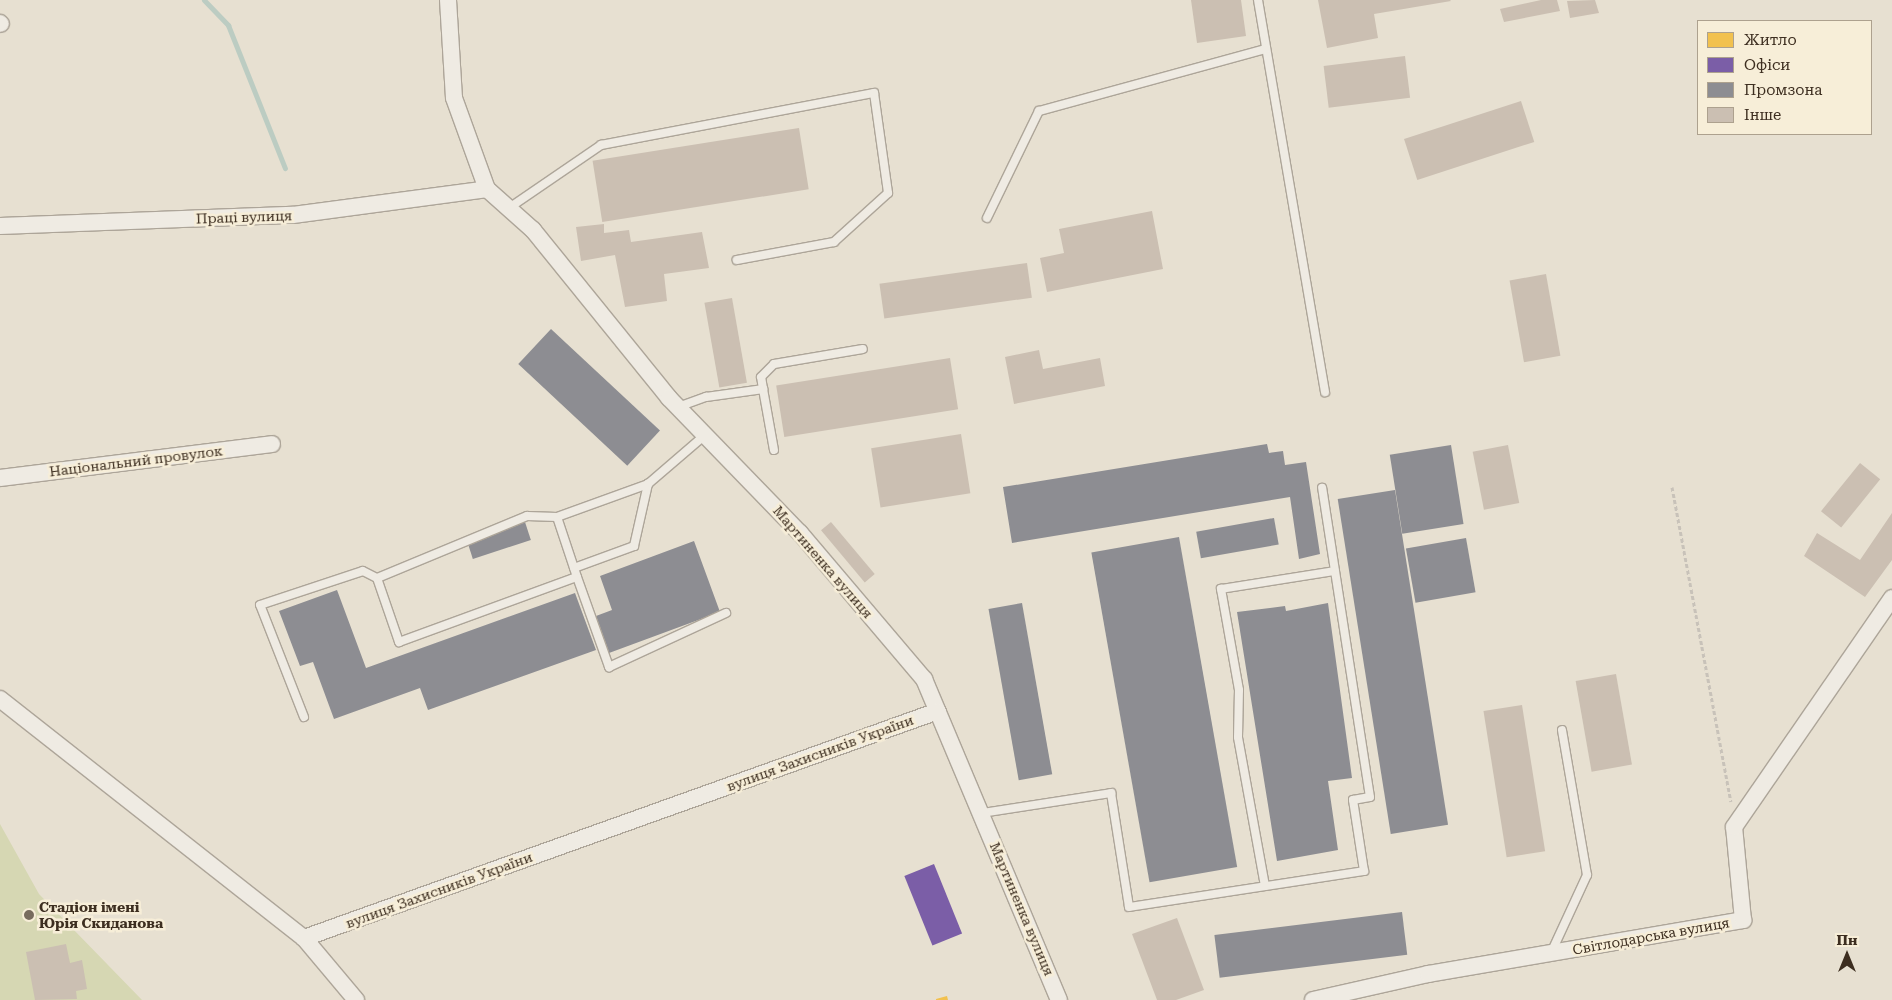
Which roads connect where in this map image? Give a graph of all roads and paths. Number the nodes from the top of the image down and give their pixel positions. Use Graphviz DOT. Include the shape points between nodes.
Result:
graph roads {
  1 [pos="448,0"];
  2 [pos="1258,0"];
  3 [pos="1266,49"];
  4 [pos="487,189"];
  5 [pos="509,208"];
  6 [pos="987,218"];
  7 [pos="0,226"];
  8 [pos="737,260"];
  9 [pos="863,349"];
  10 [pos="763,389"];
  11 [pos="1325,392"];
  12 [pos="678,407"];
  13 [pos="705,435"];
  14 [pos="272,444"];
  15 [pos="774,450"];
  16 [pos="0,478"];
  17 [pos="648,484"];
  18 [pos="1672,487"];
  19 [pos="1322,488"];
  20 [pos="557,517"];
  21 [pos="574,568"];
  22 [pos="1335,571"];
  23 [pos="377,578"];
  24 [pos="577,578"];
  25 [pos="1892,598"];
  26 [pos="726,613"];
  27 [pos="0,699"];
  28 [pos="938,711"];
  29 [pos="304,717"];
  30 [pos="1562,730"];
  31 [pos="982,813"];
  32 [pos="1736,825"];
  33 [pos="1265,886"];
  34 [pos="304,938"];
  35 [pos="1551,953"];
  36 [pos="356,1000"];
  37 [pos="1059,1000"];
  38 [pos="1313,1000"];
  1 -- 4 [label="street" via="454,98"];
  2 -- 3 [label="lane"];
  3 -- 6 [label="lane" via="1039,111"];
  3 -- 11 [label="lane"];
  4 -- 5 [label="street, Мартиненка вулиця"];
  4 -- 7 [label="street, Праці вулиця" via="293,215"];
  5 -- 8 [label="lane" via="601,145 874,93 888,193 834,242"];
  5 -- 12 [label="street, Мартиненка вулиця" via="533,230"];
  9 -- 10 [label="lane" via="774,364 761,377"];
  10 -- 12 [label="lane" via="706,397"];
  10 -- 15 [label="lane"];
  12 -- 13 [label="street, Мартиненка вулиця"];
  13 -- 17 [label="lane"];
  13 -- 28 [label="street, Мартиненка вулиця" via="800,533 924,679"];
  14 -- 16 [label="street, Національний провулок"];
  17 -- 20 [label="lane"];
  17 -- 21 [label="lane" via="634,546"];
  18 -- 32 [label="path"];
  19 -- 22 [label="lane"];
  20 -- 21 [label="lane"];
  20 -- 23 [label="lane" via="527,516"];
  21 -- 24 [label="lane"];
  22 -- 33 [label="lane" via="1221,589 1239,690 1238,737"];
  22 -- 33 [label="lane" via="1370,797 1353,800 1364,871"];
  23 -- 24 [label="lane" via="400,642"];
  23 -- 29 [label="lane" via="363,571 260,605"];
  24 -- 26 [label="lane" via="609,667"];
  25 -- 32 [label="street"];
  27 -- 34 [label="street"];
  28 -- 31 [label="street, Мартиненка вулиця"];
  28 -- 34 [label="street, вулиця Захисників України"];
  30 -- 35 [label="lane" via="1586,875"];
  31 -- 33 [label="lane" via="1111,793 1129,907"];
  31 -- 37 [label="street, Мартиненка вулиця"];
  32 -- 35 [label="street, Світлодарська вулиця" via="1743,920"];
  34 -- 36 [label="street"];
  35 -- 38 [label="street, Світлодарська вулиця"];
}
